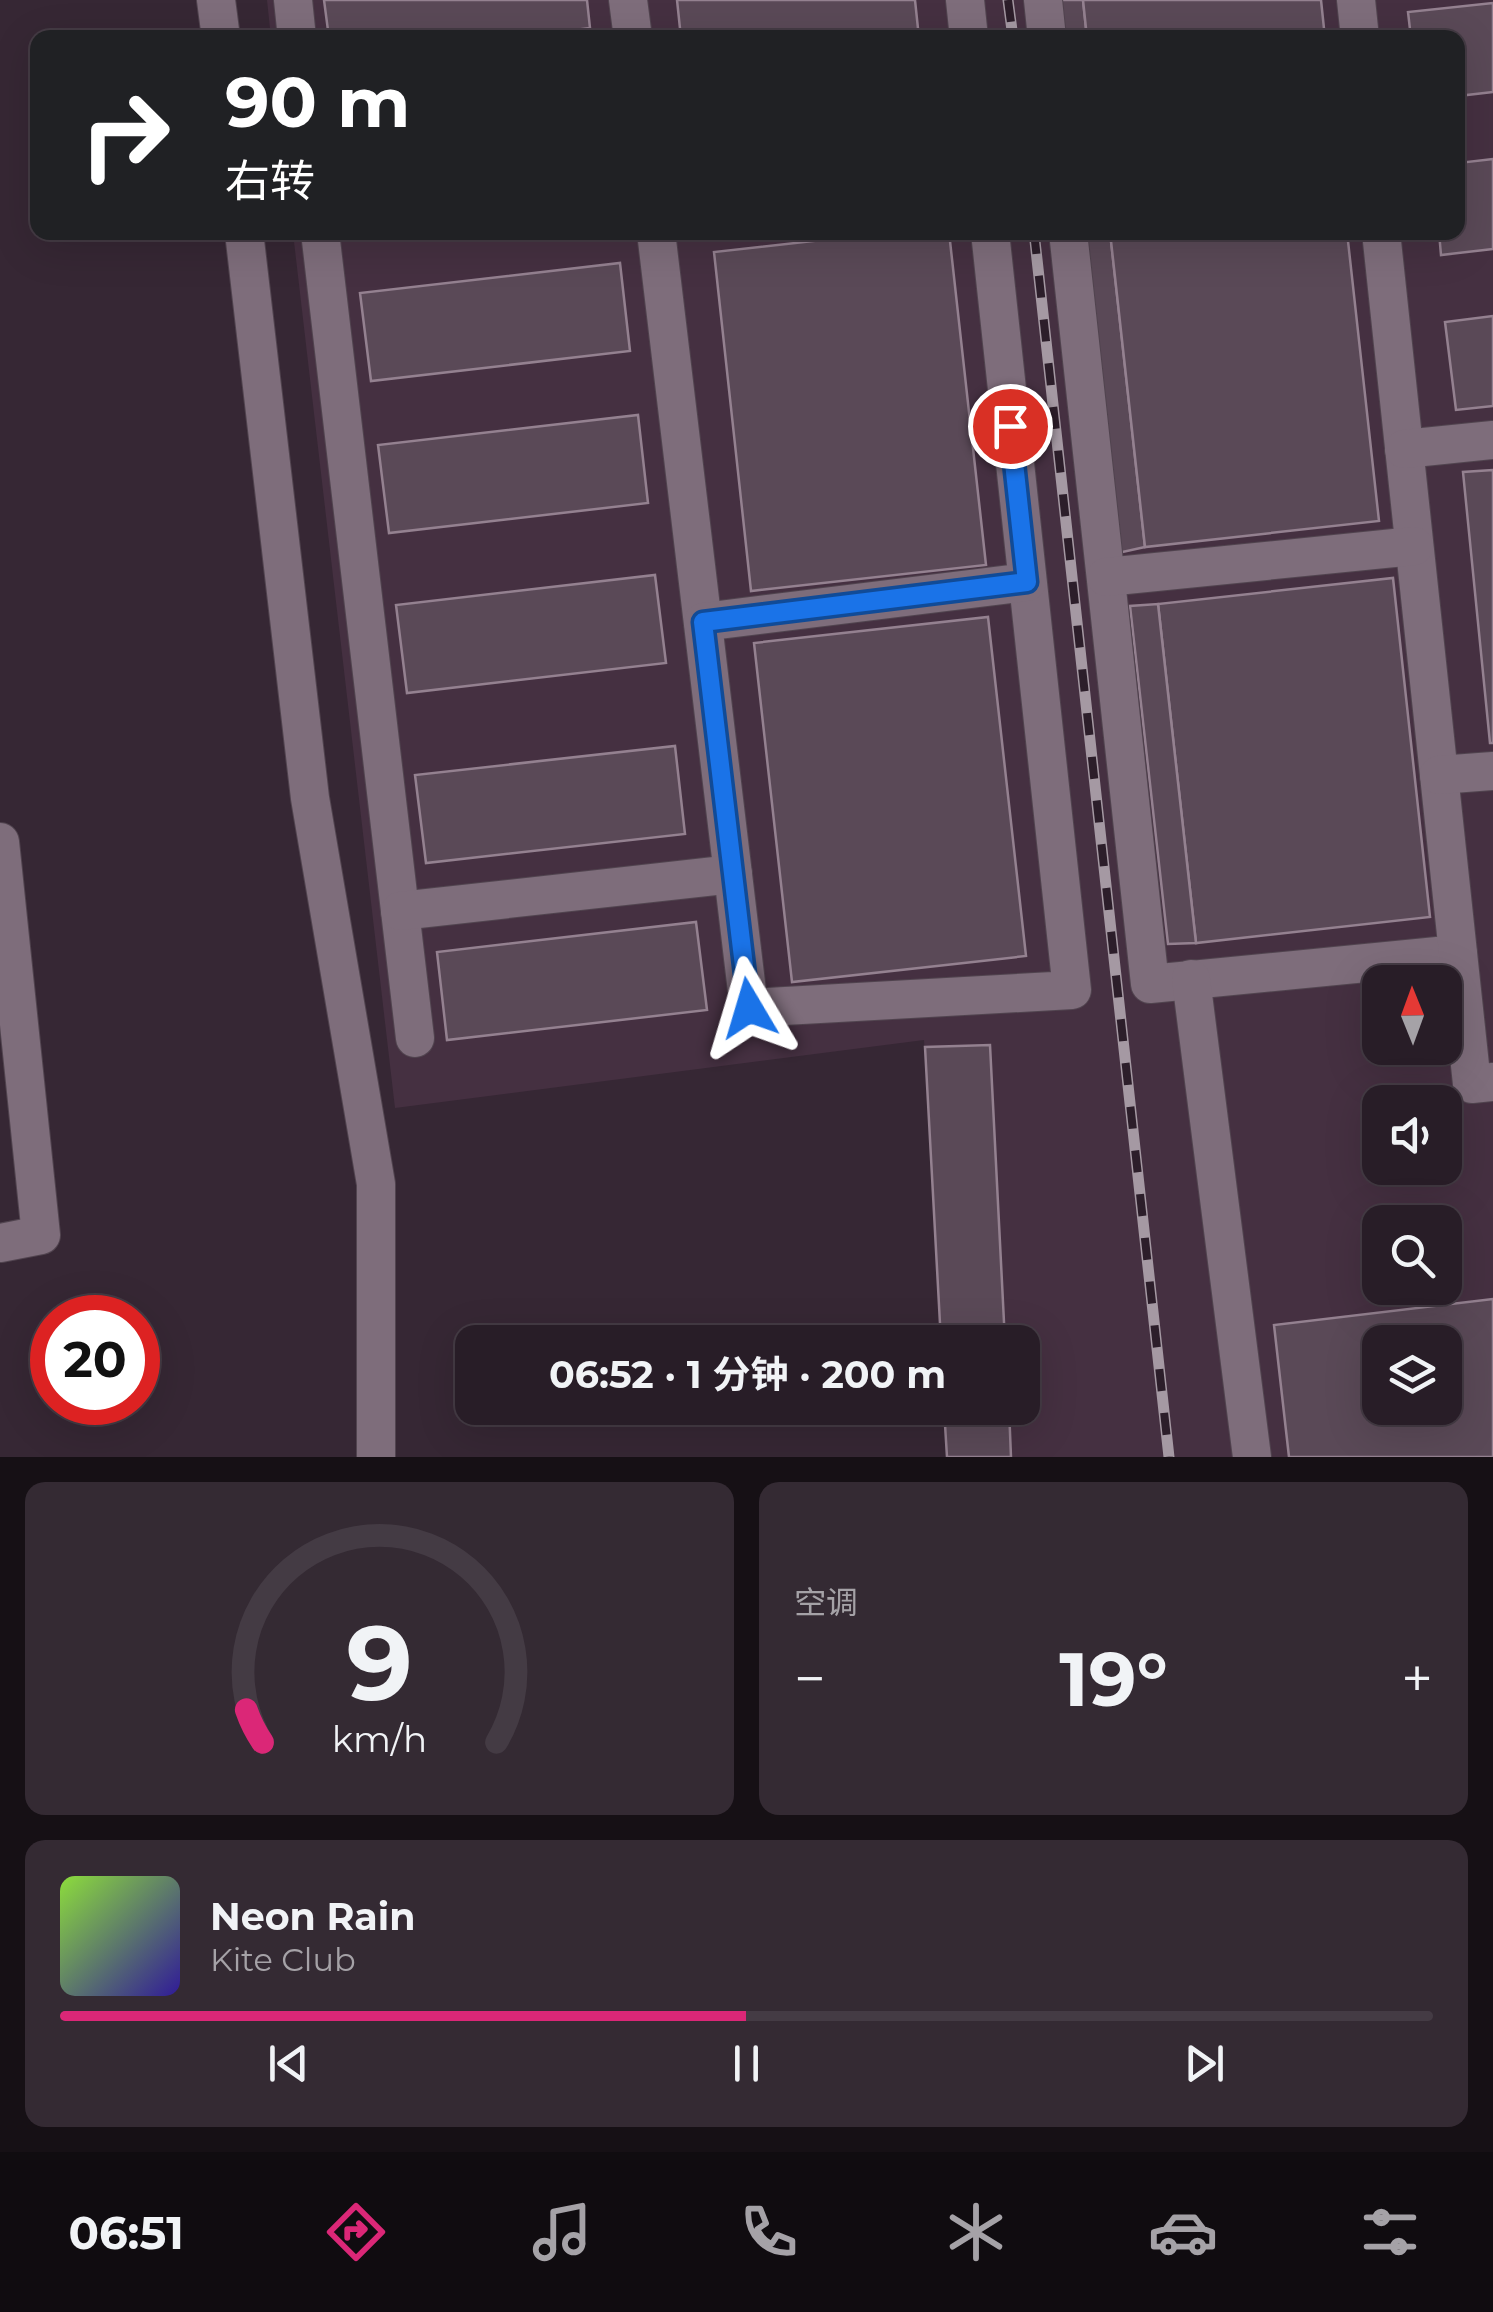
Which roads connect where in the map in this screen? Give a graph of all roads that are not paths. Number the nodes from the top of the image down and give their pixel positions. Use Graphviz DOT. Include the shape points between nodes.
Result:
graph roads {
  1 [pos="216,0"];
  2 [pos="293,0"];
  3 [pos="628,0"];
  4 [pos="965,0"];
  5 [pos="1043,0"];
  6 [pos="1356,0"];
  7 [pos="220,30"];
  8 [pos="296,30"];
  9 [pos="631,30"];
  10 [pos="968,30"];
  11 [pos="1046,30"];
  12 [pos="1359,30"];
  13 [pos="245,240"];
  14 [pos="321,240"];
  15 [pos="657,240"];
  16 [pos="991,240"];
  17 [pos="1069,240"];
  18 [pos="1382,240"];
  19 [pos="1493,440"];
  20 [pos="1404,449"];
  21 [pos="1414,546"];
  22 [pos="1106,577"];
  23 [pos="1027,582"];
  24 [pos="703,622"];
  25 [pos="1493,771"];
  26 [pos="1438,776"];
  27 [pos="0,842"];
  28 [pos="733,874"];
  29 [pos="400,911"];
  30 [pos="1458,954"];
  31 [pos="1191,980"];
  32 [pos="415,1038"];
  33 [pos="1493,1082"];
  34 [pos="0,1243"];
  35 [pos="376,1457"];
  36 [pos="1252,1457"];
  1 -- 7 [label="street"];
  2 -- 8 [label="street"];
  3 -- 9 [label="street"];
  4 -- 10 [label="street"];
  5 -- 11 [label="street"];
  6 -- 12 [label="street"];
  13 -- 35 [label="street" via="310,798 376,1184"];
  14 -- 29 [label="street"];
  15 -- 24 [label="street"];
  16 -- 23 [label="street"];
  17 -- 22 [label="street"];
  18 -- 20 [label="street"];
  19 -- 20 [label="street"];
  20 -- 21 [label="street"];
  21 -- 22 [label="street"];
  21 -- 26 [label="street"];
  22 -- 31 [label="street" via="1150,984"];
  23 -- 24 [label="street"];
  23 -- 28 [label="street" via="1072,990 749,1008"];
  24 -- 28 [label="street"];
  25 -- 26 [label="street"];
  26 -- 30 [label="street"];
  27 -- 34 [label="street" via="41,1235"];
  28 -- 29 [label="street"];
  29 -- 32 [label="street"];
  30 -- 31 [label="street"];
  30 -- 33 [label="street" via="1472,1084"];
  31 -- 36 [label="street"];
}
